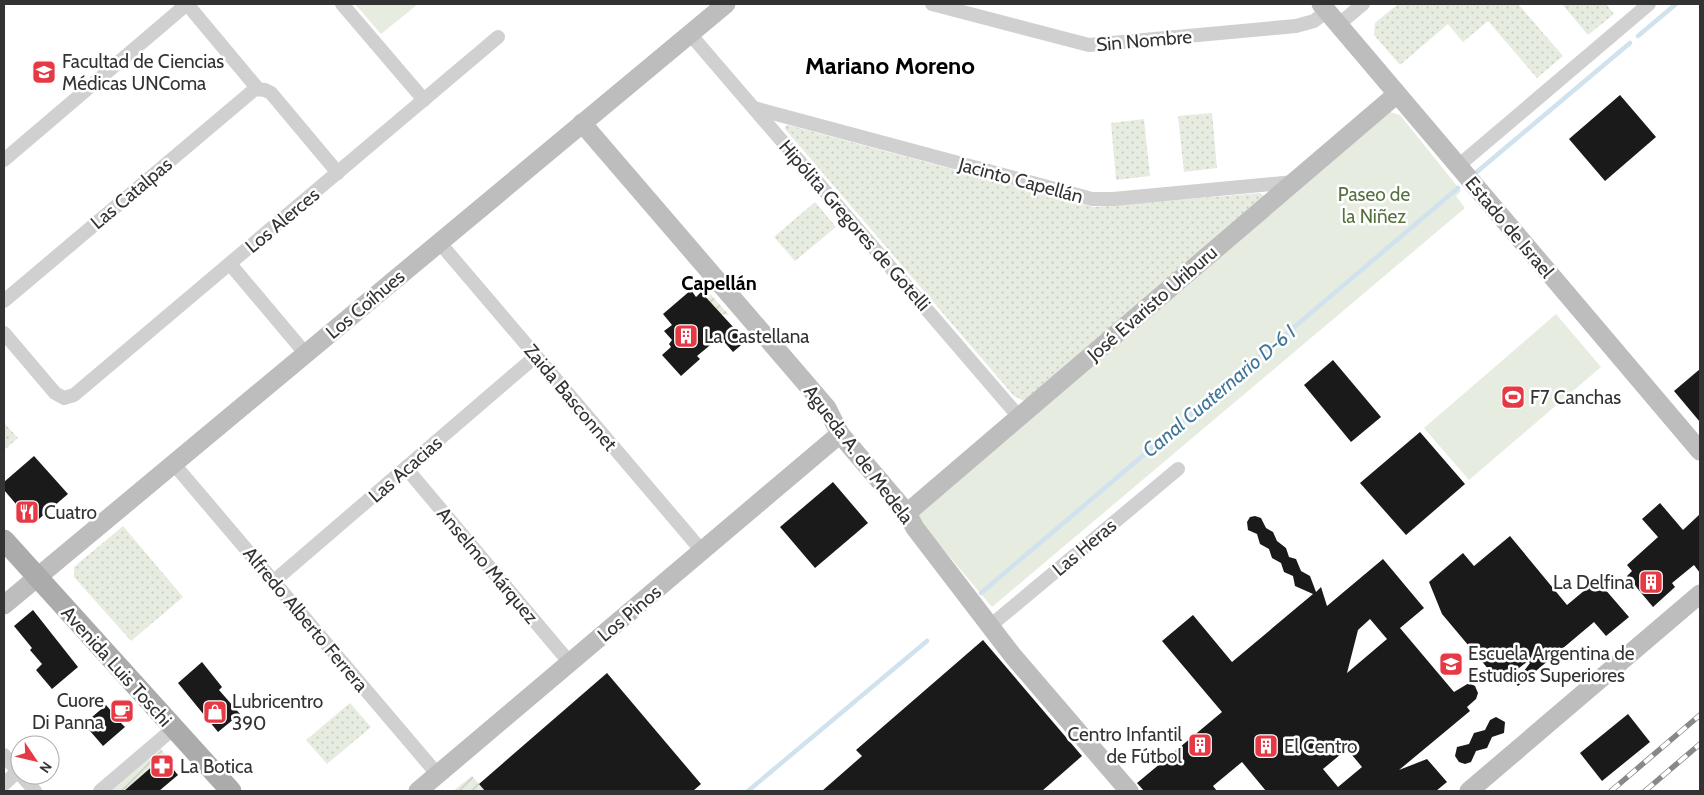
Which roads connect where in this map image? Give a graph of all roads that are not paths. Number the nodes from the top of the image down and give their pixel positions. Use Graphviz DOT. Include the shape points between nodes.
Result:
graph roads {
  1 [pos="342,4"];
  2 [pos="726,4"];
  3 [pos="932,4"];
  4 [pos="1363,4"];
  5 [pos="1649,4"];
  6 [pos="185,6"];
  7 [pos="963,7"];
  8 [pos="1329,13"];
  9 [pos="690,34"];
  10 [pos="498,37"];
  11 [pos="258,89"];
  12 [pos="1397,94"];
  13 [pos="424,100"];
  14 [pos="754,108"];
  15 [pos="582,123"];
  16 [pos="4,160"];
  17 [pos="1458,166"];
  18 [pos="338,173"];
  19 [pos="1294,182"];
  20 [pos="439,242"];
  21 [pos="230,264"];
  22 [pos="4,301"];
  23 [pos="4,333"];
  24 [pos="305,354"];
  25 [pos="536,356"];
  26 [pos="1019,417"];
  27 [pos="840,434"];
  28 [pos="1700,451"];
  29 [pos="173,463"];
  30 [pos="406,468"];
  31 [pos="1178,469"];
  32 [pos="907,513"];
  33 [pos="4,540"];
  34 [pos="702,551"];
  35 [pos="37,577"];
  36 [pos="274,581"];
  37 [pos="1700,594"];
  38 [pos="4,605"];
  39 [pos="990,626"];
  40 [pos="570,663"];
  41 [pos="174,728"];
  42 [pos="438,774"];
  43 [pos="104,787"];
  44 [pos="231,791"];
  45 [pos="418,791"];
  46 [pos="1129,791"];
  47 [pos="1469,791"];
  1 -- 13 [label="street"];
  2 -- 9 [label="street, Los Coíhues"];
  3 -- 7 [label="street, Sin Nombre"];
  4 -- 8 [label="street"];
  5 -- 17 [label="street"];
  6 -- 11 [label="street"];
  6 -- 16 [label="street"];
  7 -- 8 [label="street, Sin Nombre" via="1075,42 1096,45 1296,26"];
  8 -- 12 [label="street, Estado de Israel"];
  9 -- 14 [label="street, Hipólita Gregores de Gotelli"];
  9 -- 15 [label="street, Los Coíhues"];
  10 -- 13 [label="street, Los Alerces"];
  11 -- 18 [label="street" via="270,93"];
  11 -- 22 [label="street, Las Catalpas"];
  12 -- 17 [label="street, Estado de Israel"];
  12 -- 19 [label="street, José Evaristo Uriburu"];
  13 -- 18 [label="street, Los Alerces"];
  14 -- 19 [label="street, Jacinto Capellán" via="1092,199"];
  14 -- 26 [label="street, Hipólita Gregores de Gotelli"];
  15 -- 20 [label="street, Los Coíhues"];
  15 -- 27 [label="street, Agueda A. de Medela" via="827,408"];
  17 -- 28 [label="street, Estado de Israel"];
  18 -- 21 [label="street, Los Alerces"];
  19 -- 26 [label="street, José Evaristo Uriburu"];
  20 -- 24 [label="street, Los Coíhues"];
  20 -- 25 [label="street, Zaida Basconnet"];
  21 -- 23 [label="street, Los Alerces" via="77,394 64,398 52,390"];
  21 -- 24 [label="street"];
  24 -- 29 [label="street, Los Coíhues"];
  25 -- 30 [label="street, Las Acacias"];
  25 -- 34 [label="street, Zaida Basconnet"];
  26 -- 32 [label="street, José Evaristo Uriburu"];
  27 -- 32 [label="street, Agueda A. de Medela"];
  27 -- 34 [label="street, Los Pinos"];
  29 -- 35 [label="street, Los Coíhues"];
  29 -- 36 [label="street, Alfredo Alberto Ferrera"];
  30 -- 36 [label="street, Las Acacias"];
  30 -- 40 [label="street, Anselmo Márquez"];
  31 -- 39 [label="street, Las Heras"];
  32 -- 39 [label="street, Agueda A. de Medela"];
  33 -- 35 [label="main road, Avenida Luis Toschi"];
  34 -- 40 [label="street, Los Pinos"];
  35 -- 38 [label="street, Los Coíhues"];
  35 -- 41 [label="main road, Avenida Luis Toschi"];
  36 -- 42 [label="street, Alfredo Alberto Ferrera"];
  37 -- 47 [label="street"];
  39 -- 46 [label="street, Agueda A. de Medela"];
  40 -- 42 [label="street, Los Pinos"];
  41 -- 43 [label="street"];
  41 -- 44 [label="main road, Avenida Luis Toschi"];
  42 -- 45 [label="street, Los Pinos"];
}
